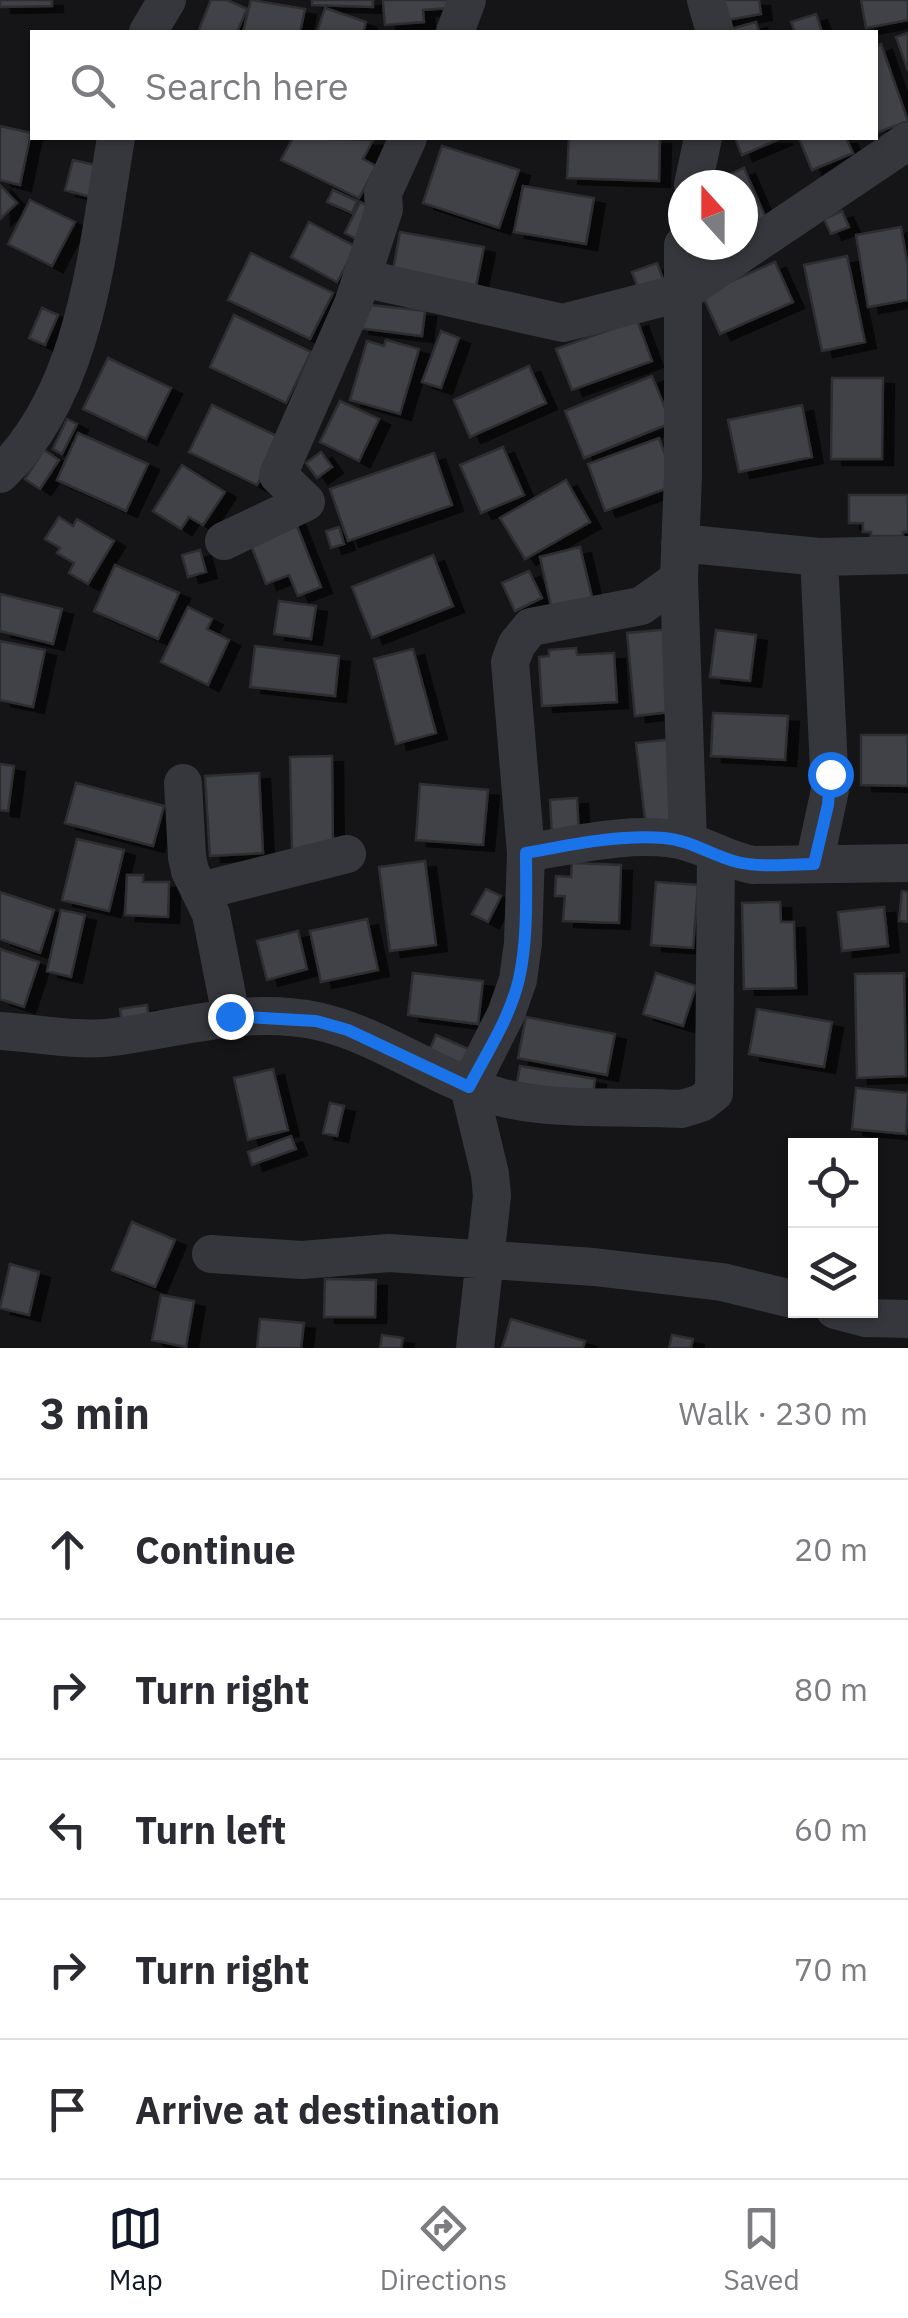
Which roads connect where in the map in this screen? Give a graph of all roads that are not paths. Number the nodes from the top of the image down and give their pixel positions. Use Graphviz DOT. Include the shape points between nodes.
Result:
graph roads {
  1 [pos="167,0"];
  2 [pos="468,0"];
  3 [pos="706,0"];
  4 [pos="149,30"];
  5 [pos="457,30"];
  6 [pos="715,30"];
  7 [pos="116,140"];
  8 [pos="407,140"];
  9 [pos="703,140"];
  10 [pos="908,141"];
  11 [pos="696,170"];
  12 [pos="683,260"];
  13 [pos="362,278"];
  14 [pos="684,292"];
  15 [pos="0,474"];
  16 [pos="224,541"];
  17 [pos="908,555"];
  18 [pos="819,558"];
  19 [pos="679,561"];
  20 [pos="183,782"];
  21 [pos="702,848"];
  22 [pos="526,853"];
  23 [pos="347,854"];
  24 [pos="908,862"];
  25 [pos="814,864"];
  26 [pos="200,891"];
  27 [pos="230,1016"];
  28 [pos="0,1031"];
  29 [pos="469,1087"];
  30 [pos="211,1254"];
  31 [pos="485,1259"];
  32 [pos="788,1298"];
  33 [pos="865,1318"];
  34 [pos="908,1319"];
  35 [pos="475,1348"];
  1 -- 4 [label="street"];
  2 -- 5 [label="street"];
  3 -- 6 [label="street"];
  7 -- 15 [label="street" via="92,277 66,374 42,422"];
  8 -- 13 [label="street" via="383,193"];
  9 -- 11 [label="street"];
  10 -- 14 [label="street"];
  12 -- 14 [label="street"];
  13 -- 14 [label="street" via="563,323"];
  13 -- 16 [label="street" via="278,475 306,502"];
  14 -- 19 [label="street"];
  17 -- 18 [label="street"];
  18 -- 19 [label="street"];
  18 -- 25 [label="street" via="830,790"];
  19 -- 21 [label="street"];
  19 -- 22 [label="street" via="641,606 531,628 517,644 510,662"];
  20 -- 26 [label="street" via="187,857"];
  21 -- 22 [label="street" via="662,838"];
  21 -- 25 [label="street" via="753,865"];
  21 -- 29 [label="street" via="714,1093 682,1108 530,1102"];
  22 -- 29 [label="street" via="518,980"];
  23 -- 26 [label="street"];
  24 -- 25 [label="street"];
  26 -- 27 [label="street" via="211,914"];
  27 -- 28 [label="street" via="109,1038"];
  27 -- 29 [label="street" via="316,1021 348,1030"];
  29 -- 31 [label="street" via="490,1174"];
  30 -- 31 [label="street"];
  31 -- 32 [label="street" via="722,1282"];
  31 -- 35 [label="street"];
  33 -- 34 [label="street"];
}
